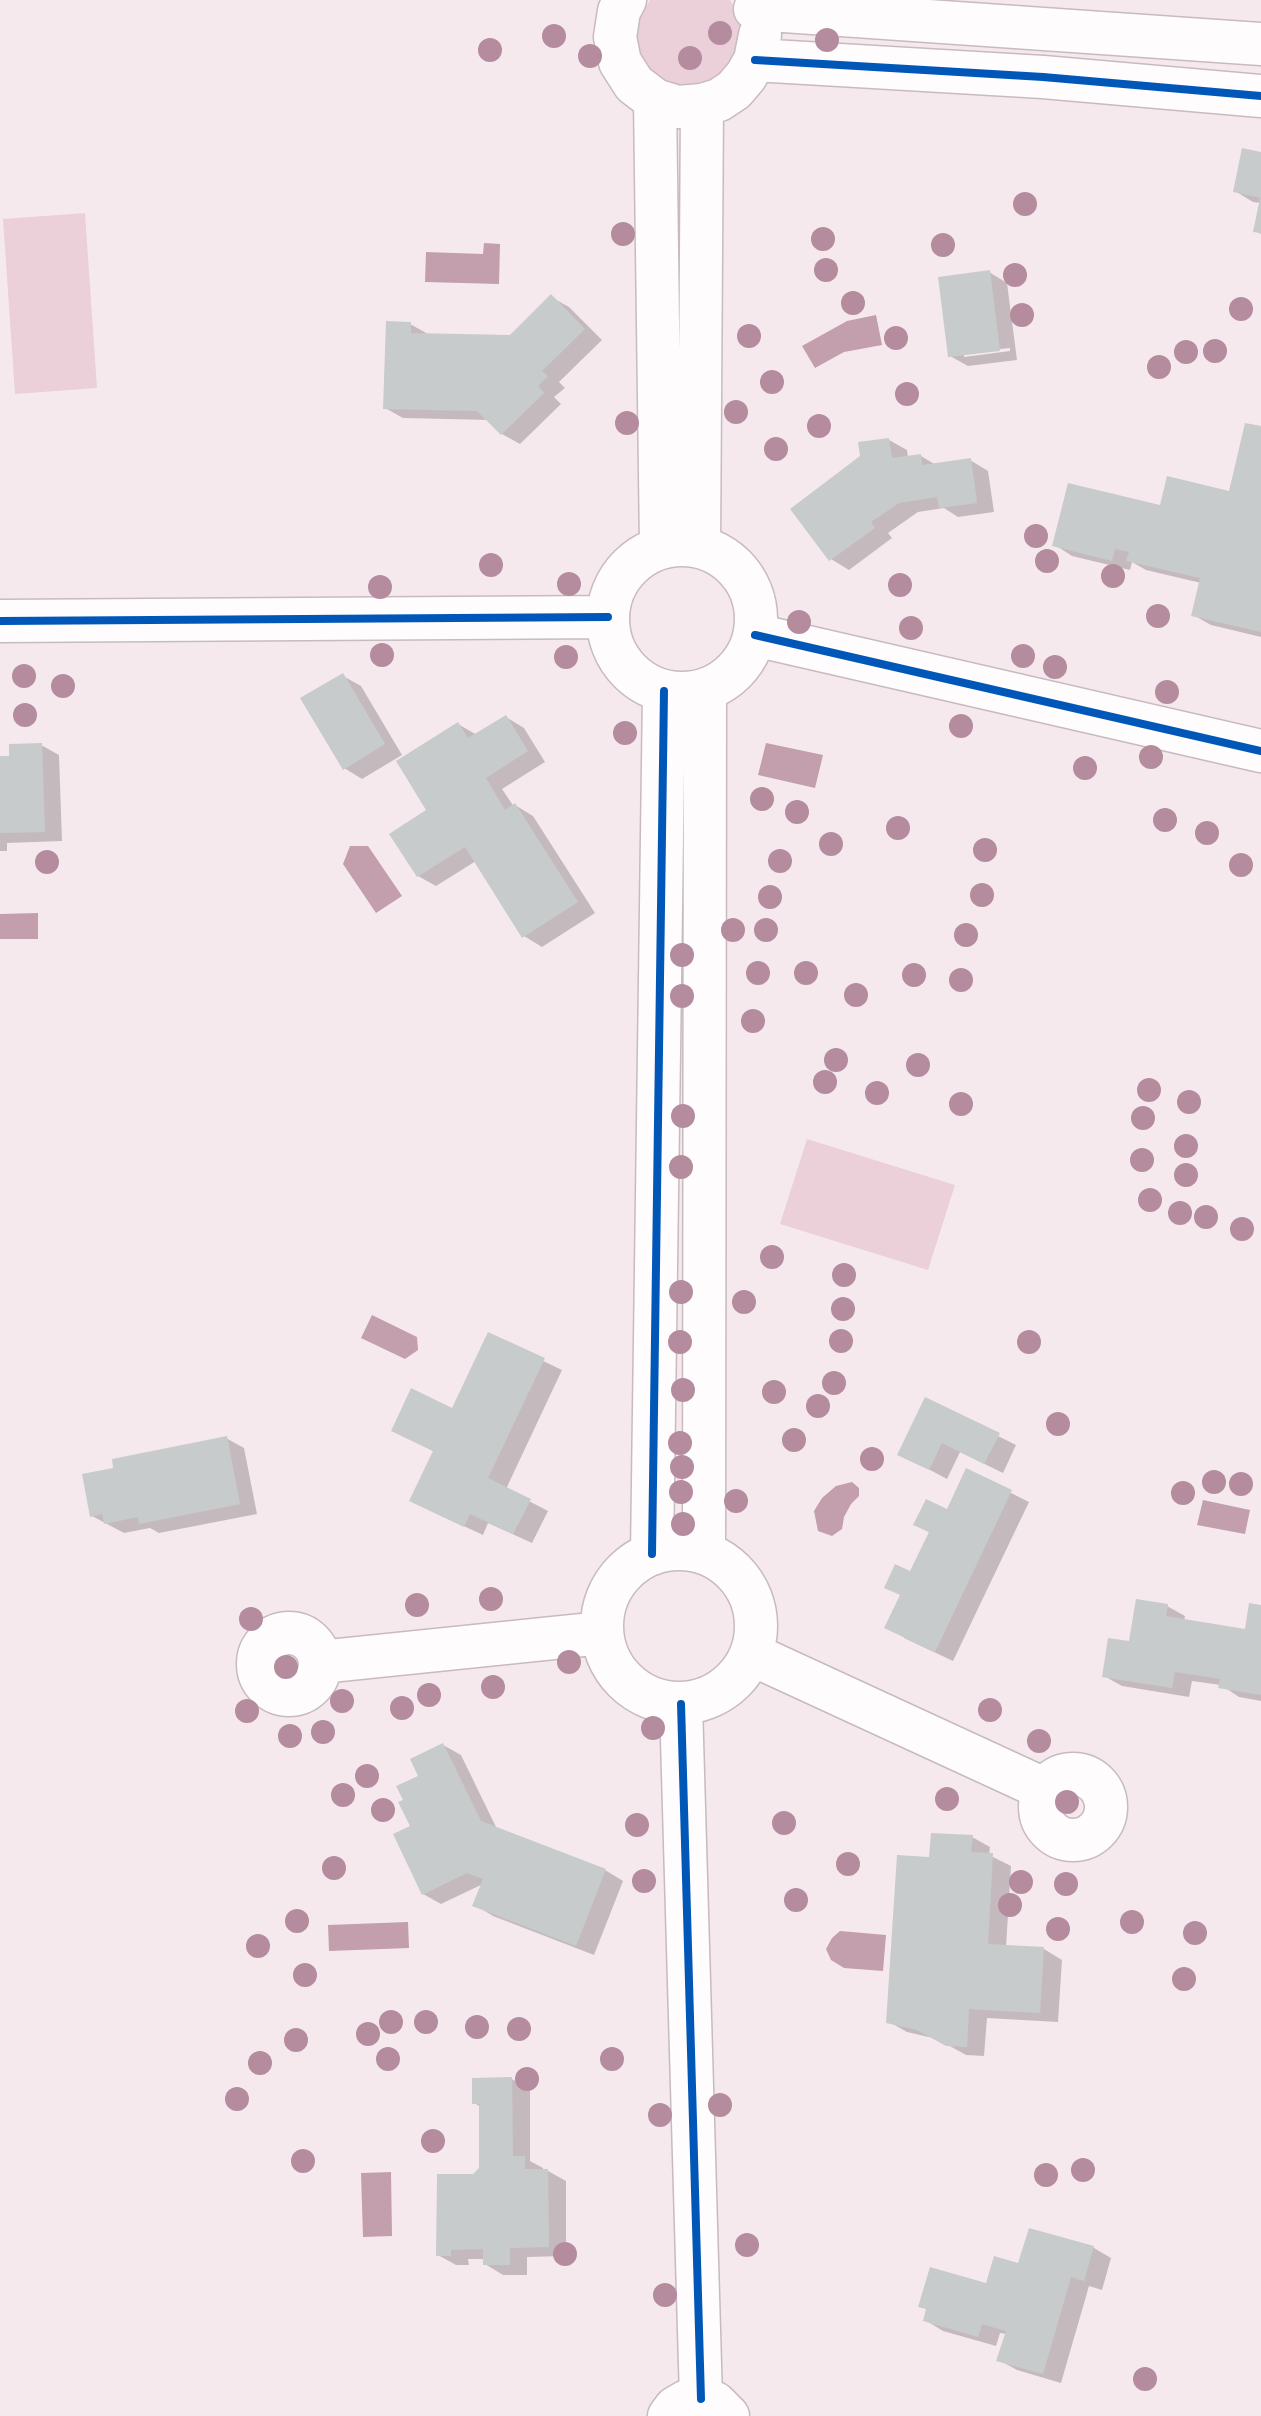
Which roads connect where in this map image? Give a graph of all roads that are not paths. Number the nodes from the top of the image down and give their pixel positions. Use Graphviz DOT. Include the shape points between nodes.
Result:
graph roads {
  1 [pos="625,0"];
  2 [pos="753,5"];
  3 [pos="1261,44"];
  4 [pos="755,60"];
  5 [pos="1261,96"];
  6 [pos="655,100"];
  7 [pos="702,105"];
  8 [pos="680,548"];
  9 [pos="608,617"];
  10 [pos="0,621"];
  11 [pos="755,635"];
  12 [pos="705,690"];
  13 [pos="664,691"];
  14 [pos="1261,751"];
  15 [pos="658,1090"];
  16 [pos="704,1092"];
  17 [pos="704,1553"];
  18 [pos="652,1554"];
  19 [pos="602,1633"];
  20 [pos="751,1654"];
  21 [pos="320,1662"];
  22 [pos="681,1704"];
  23 [pos="1044,1789"];
  24 [pos="699,2410"];
  1 -- 6 [label="street" via="615,37 620,62 634,84"];
  2 -- 3 [label="street"];
  2 -- 4 [label="street" via="760,35"];
  4 -- 5 [label="street"];
  4 -- 7 [label="street" via="734,90"];
  6 -- 7 [label="street" via="678,107"];
  6 -- 8 [label="street"];
  7 -- 8 [label="street"];
  8 -- 9 [label="street" via="640,558 623,574"];
  8 -- 11 [label="street" via="721,555 739,570 751,590"];
  9 -- 10 [label="street"];
  9 -- 13 [label="street" via="617,656 646,684"];
  11 -- 12 [label="street" via="737,669"];
  11 -- 14 [label="street"];
  12 -- 13 [label="street"];
  12 -- 16 [label="street"];
  13 -- 15 [label="street"];
  15 -- 16 [label="street"];
  15 -- 18 [label="street"];
  16 -- 17 [label="street"];
  17 -- 18 [label="street" via="687,1549"];
  17 -- 20 [label="street" via="722,1562 749,1593 756,1634"];
  18 -- 19 [label="street" via="619,1577 609,1594"];
  19 -- 21 [label="street"];
  19 -- 22 [label="street" via="606,1652 628,1685 662,1702"];
  20 -- 22 [label="street" via="731,1684"];
  20 -- 23 [label="street"];
  22 -- 24 [label="street"];
}
